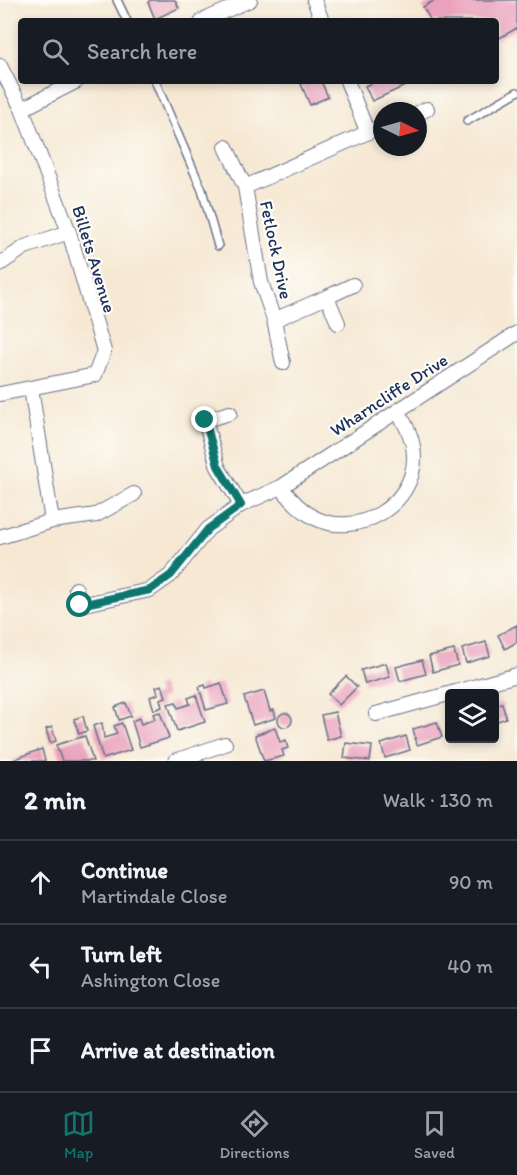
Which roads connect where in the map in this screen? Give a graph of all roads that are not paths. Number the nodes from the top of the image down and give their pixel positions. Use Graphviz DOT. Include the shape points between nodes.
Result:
graph roads {
  1 [pos="117,0"];
  2 [pos="250,0"];
  3 [pos="314,0"];
  4 [pos="126,18"];
  5 [pos="209,18"];
  6 [pos="321,18"];
  7 [pos="0,66"];
  8 [pos="71,84"];
  9 [pos="156,84"];
  10 [pos="348,84"];
  11 [pos="517,92"];
  12 [pos="22,109"];
  13 [pos="467,121"];
  14 [pos="373,129"];
  15 [pos="367,131"];
  16 [pos="226,147"];
  17 [pos="245,188"];
  18 [pos="69,232"];
  19 [pos="218,246"];
  20 [pos="0,264"];
  21 [pos="353,285"];
  22 [pos="327,297"];
  23 [pos="274,320"];
  24 [pos="338,323"];
  25 [pos="517,333"];
  26 [pos="283,363"];
  27 [pos="31,388"];
  28 [pos="0,394"];
  29 [pos="397,411"];
  30 [pos="230,413"];
  31 [pos="281,487"];
  32 [pos="134,494"];
  33 [pos="241,505"];
  34 [pos="52,520"];
  35 [pos="0,537"];
  36 [pos="76,589"];
  37 [pos="517,675"];
  38 [pos="376,714"];
  39 [pos="225,744"];
  40 [pos="175,761"];
  1 -- 4 [label="lane"];
  2 -- 5 [label="street"];
  3 -- 6 [label="street"];
  7 -- 12 [label="street, Billets Avenue"];
  8 -- 12 [label="street"];
  9 -- 19 [label="lane" via="202,190"];
  10 -- 15 [label="street"];
  11 -- 13 [label="lane"];
  12 -- 18 [label="street, Billets Avenue"];
  14 -- 15 [label="street, Fetlock Drive"];
  15 -- 17 [label="street, Fetlock Drive"];
  16 -- 17 [label="street, Fetlock Drive"];
  17 -- 23 [label="street, Fetlock Drive" via="261,282"];
  18 -- 20 [label="street" via="25,247"];
  18 -- 27 [label="street, Billets Avenue" via="104,351 95,375"];
  21 -- 22 [label="street, Fetlock Drive"];
  22 -- 23 [label="street, Fetlock Drive"];
  22 -- 24 [label="street"];
  23 -- 26 [label="street, Fetlock Drive"];
  25 -- 29 [label="street, Wharncliffe Drive"];
  27 -- 28 [label="street, Billets Avenue"];
  27 -- 34 [label="street"];
  29 -- 31 [label="street, Wharncliffe Drive"];
  29 -- 31 [label="street" via="408,428 414,460 405,489 378,516 339,524 317,519 298,507"];
  30 -- 33 [label="street" via="205,420 218,466"];
  31 -- 33 [label="street, Wharncliffe Drive"];
  32 -- 34 [label="street" via="96,515"];
  33 -- 36 [label="street, Wharncliffe Drive" via="208,529 171,575 150,590 80,605"];
  34 -- 35 [label="street"];
  37 -- 38 [label="street"];
  39 -- 40 [label="street"];
}
